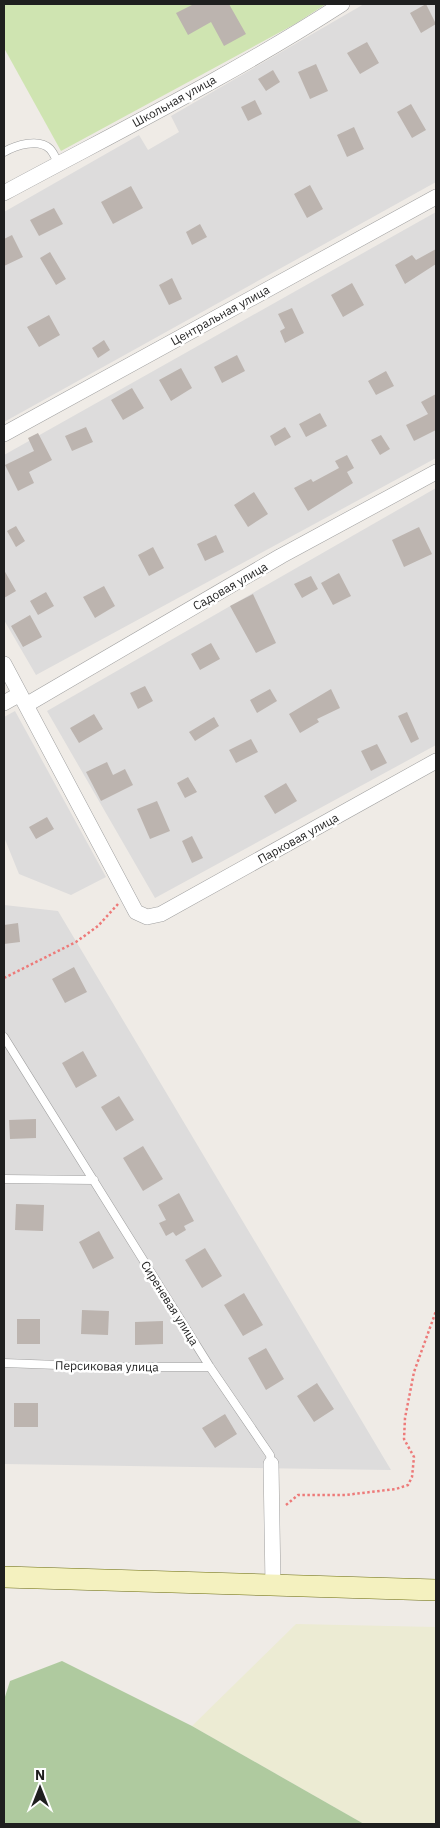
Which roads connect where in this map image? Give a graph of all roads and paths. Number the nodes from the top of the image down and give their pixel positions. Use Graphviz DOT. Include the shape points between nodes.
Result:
graph roads {
  1 [pos="342,4"];
  2 [pos="4,152"];
  3 [pos="59,164"];
  4 [pos="4,193"];
  5 [pos="436,197"];
  6 [pos="4,434"];
  7 [pos="436,472"];
  8 [pos="4,664"];
  9 [pos="23,699"];
  10 [pos="4,703"];
  11 [pos="436,761"];
  12 [pos="128,895"];
  13 [pos="4,978"];
  14 [pos="4,1037"];
  15 [pos="4,1179"];
  16 [pos="94,1180"];
  17 [pos="436,1311"];
  18 [pos="4,1363"];
  19 [pos="210,1367"];
  20 [pos="271,1464"];
  21 [pos="272,1510"];
  22 [pos="4,1577"];
  23 [pos="273,1586"];
  24 [pos="436,1590"];
  1 -- 3 [label="street, Школьная улица" via="299,32"];
  2 -- 3 [label="lane" via="14,146 40,143 51,150"];
  3 -- 4 [label="street, Школьная улица"];
  5 -- 6 [label="street, Центральная улица"];
  7 -- 9 [label="street, Садовая улица"];
  8 -- 9 [label="street"];
  9 -- 10 [label="street, Садовая улица"];
  9 -- 12 [label="street"];
  11 -- 12 [label="street, Парковая улица" via="161,914 147,917 136,912"];
  12 -- 13 [label="path" via="84,936"];
  14 -- 16 [label="lane, Сиреневая улица"];
  15 -- 16 [label="lane"];
  16 -- 19 [label="lane, Сиреневая улица"];
  17 -- 21 [label="path" via="414,1372 405,1418 404,1439 414,1457 408,1485 345,1495 298,1495 281,1508"];
  18 -- 19 [label="lane, Персиковая улица"];
  19 -- 20 [label="lane, Сиреневая улица" via="270,1455"];
  20 -- 21 [label="street, Сиреневая улица"];
  21 -- 23 [label="street, Сиреневая улица"];
  22 -- 23 [label="main road"];
  23 -- 24 [label="main road"];
}
